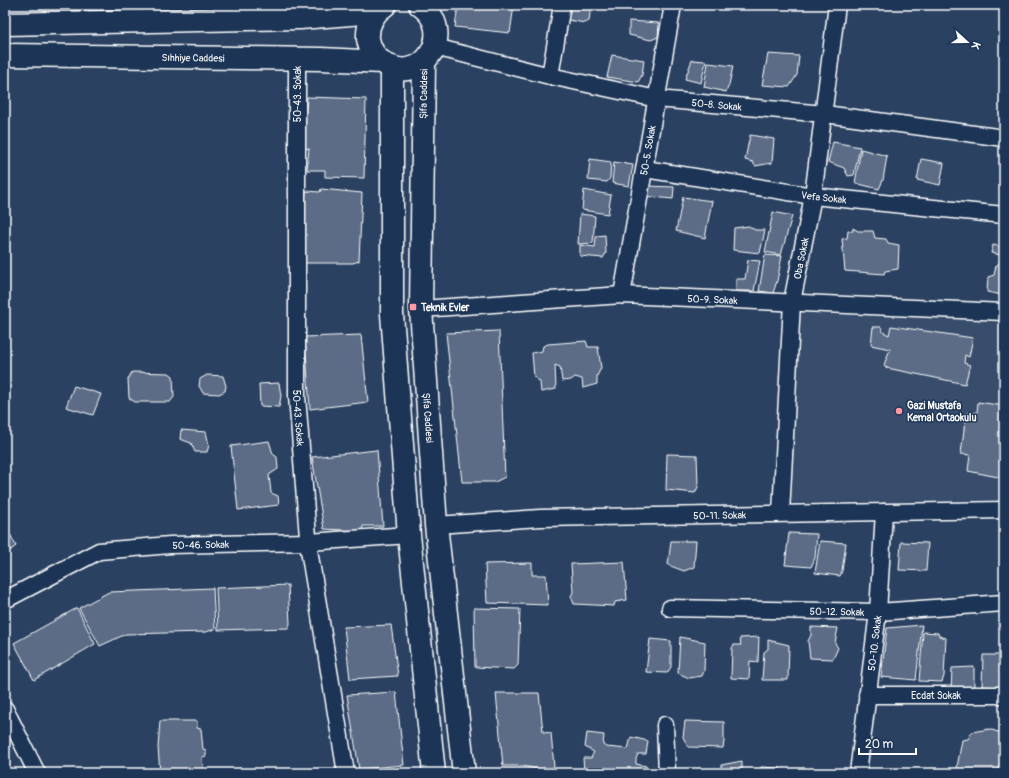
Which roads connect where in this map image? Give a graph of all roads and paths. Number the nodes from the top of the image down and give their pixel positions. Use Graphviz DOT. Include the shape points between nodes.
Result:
graph roads {
  1 [pos="562,5"];
  2 [pos="674,5"];
  3 [pos="837,5"];
  4 [pos="382,7"];
  5 [pos="428,9"];
  6 [pos="337,11"];
  7 [pos="5,24"];
  8 [pos="429,54"];
  9 [pos="5,55"];
  10 [pos="297,59"];
  11 [pos="387,65"];
  12 [pos="550,76"];
  13 [pos="657,99"];
  14 [pos="825,114"];
  15 [pos="1004,138"];
  16 [pos="645,169"];
  17 [pos="813,196"];
  18 [pos="1004,215"];
  19 [pos="622,295"];
  20 [pos="792,302"];
  21 [pos="421,309"];
  22 [pos="1004,312"];
  23 [pos="1004,510"];
  24 [pos="884,512"];
  25 [pos="781,513"];
  26 [pos="436,525"];
  27 [pos="409,535"];
  28 [pos="309,542"];
  29 [pos="5,600"];
  30 [pos="1004,603"];
  31 [pos="670,608"];
  32 [pos="878,612"];
  33 [pos="867,695"];
  34 [pos="1004,695"];
  35 [pos="5,709"];
  36 [pos="666,725"];
  37 [pos="37,773"];
  38 [pos="346,773"];
  39 [pos="434,773"];
  40 [pos="464,773"];
  41 [pos="667,773"];
  42 [pos="858,773"];
  1 -- 12 [label="street"];
  2 -- 13 [label="street, 50-5. Sokak"];
  3 -- 14 [label="street, Oba Sokak"];
  4 -- 6 [label="street"];
  4 -- 11 [label="street" via="369,25 368,38 373,52"];
  5 -- 8 [label="street, Şifa Caddesi" via="437,31"];
  6 -- 7 [label="street"];
  8 -- 11 [label="street, Sıhhiye Caddesi" via="409,68"];
  8 -- 12 [label="street, 50-8. Sokak"];
  8 -- 21 [label="street, Şifa Caddesi"];
  9 -- 10 [label="street, Sıhhiye Caddesi"];
  10 -- 11 [label="street, Sıhhiye Caddesi"];
  10 -- 28 [label="street, 50-43. Sokak" via="297,396"];
  11 -- 27 [label="street" via="392,314"];
  12 -- 13 [label="street, 50-8. Sokak"];
  13 -- 14 [label="street, 50-8. Sokak"];
  13 -- 16 [label="street, 50-5. Sokak"];
  14 -- 15 [label="street, 50-8. Sokak"];
  14 -- 17 [label="street, Oba Sokak"];
  16 -- 17 [label="street, Vefa Sokak"];
  16 -- 19 [label="street, 50-5. Sokak"];
  17 -- 18 [label="street, Vefa Sokak"];
  17 -- 20 [label="street, Oba Sokak"];
  19 -- 20 [label="street, 50-9. Sokak"];
  19 -- 21 [label="street, 50-9. Sokak"];
  20 -- 22 [label="street, 50-9. Sokak"];
  20 -- 25 [label="street, Oba Sokak"];
  21 -- 26 [label="street, Şifa Caddesi"];
  23 -- 24 [label="street, 50-11. Sokak"];
  24 -- 25 [label="street, 50-11. Sokak"];
  24 -- 32 [label="street, 50-10. Sokak"];
  25 -- 26 [label="street, 50-11. Sokak" via="540,518"];
  26 -- 40 [label="street, Şifa Caddesi"];
  27 -- 28 [label="street, 50-46. Sokak"];
  27 -- 39 [label="street"];
  28 -- 29 [label="street, 50-46. Sokak" via="170,545 99,551"];
  28 -- 38 [label="street, 50-43. Sokak"];
  30 -- 32 [label="street, 50-12. Sokak"];
  31 -- 32 [label="street, 50-12. Sokak"];
  32 -- 33 [label="street, 50-10. Sokak"];
  33 -- 34 [label="street, Ecdat Sokak"];
  33 -- 42 [label="street, 50-10. Sokak"];
  35 -- 37 [label="street"];
  36 -- 41 [label="street"];
}
